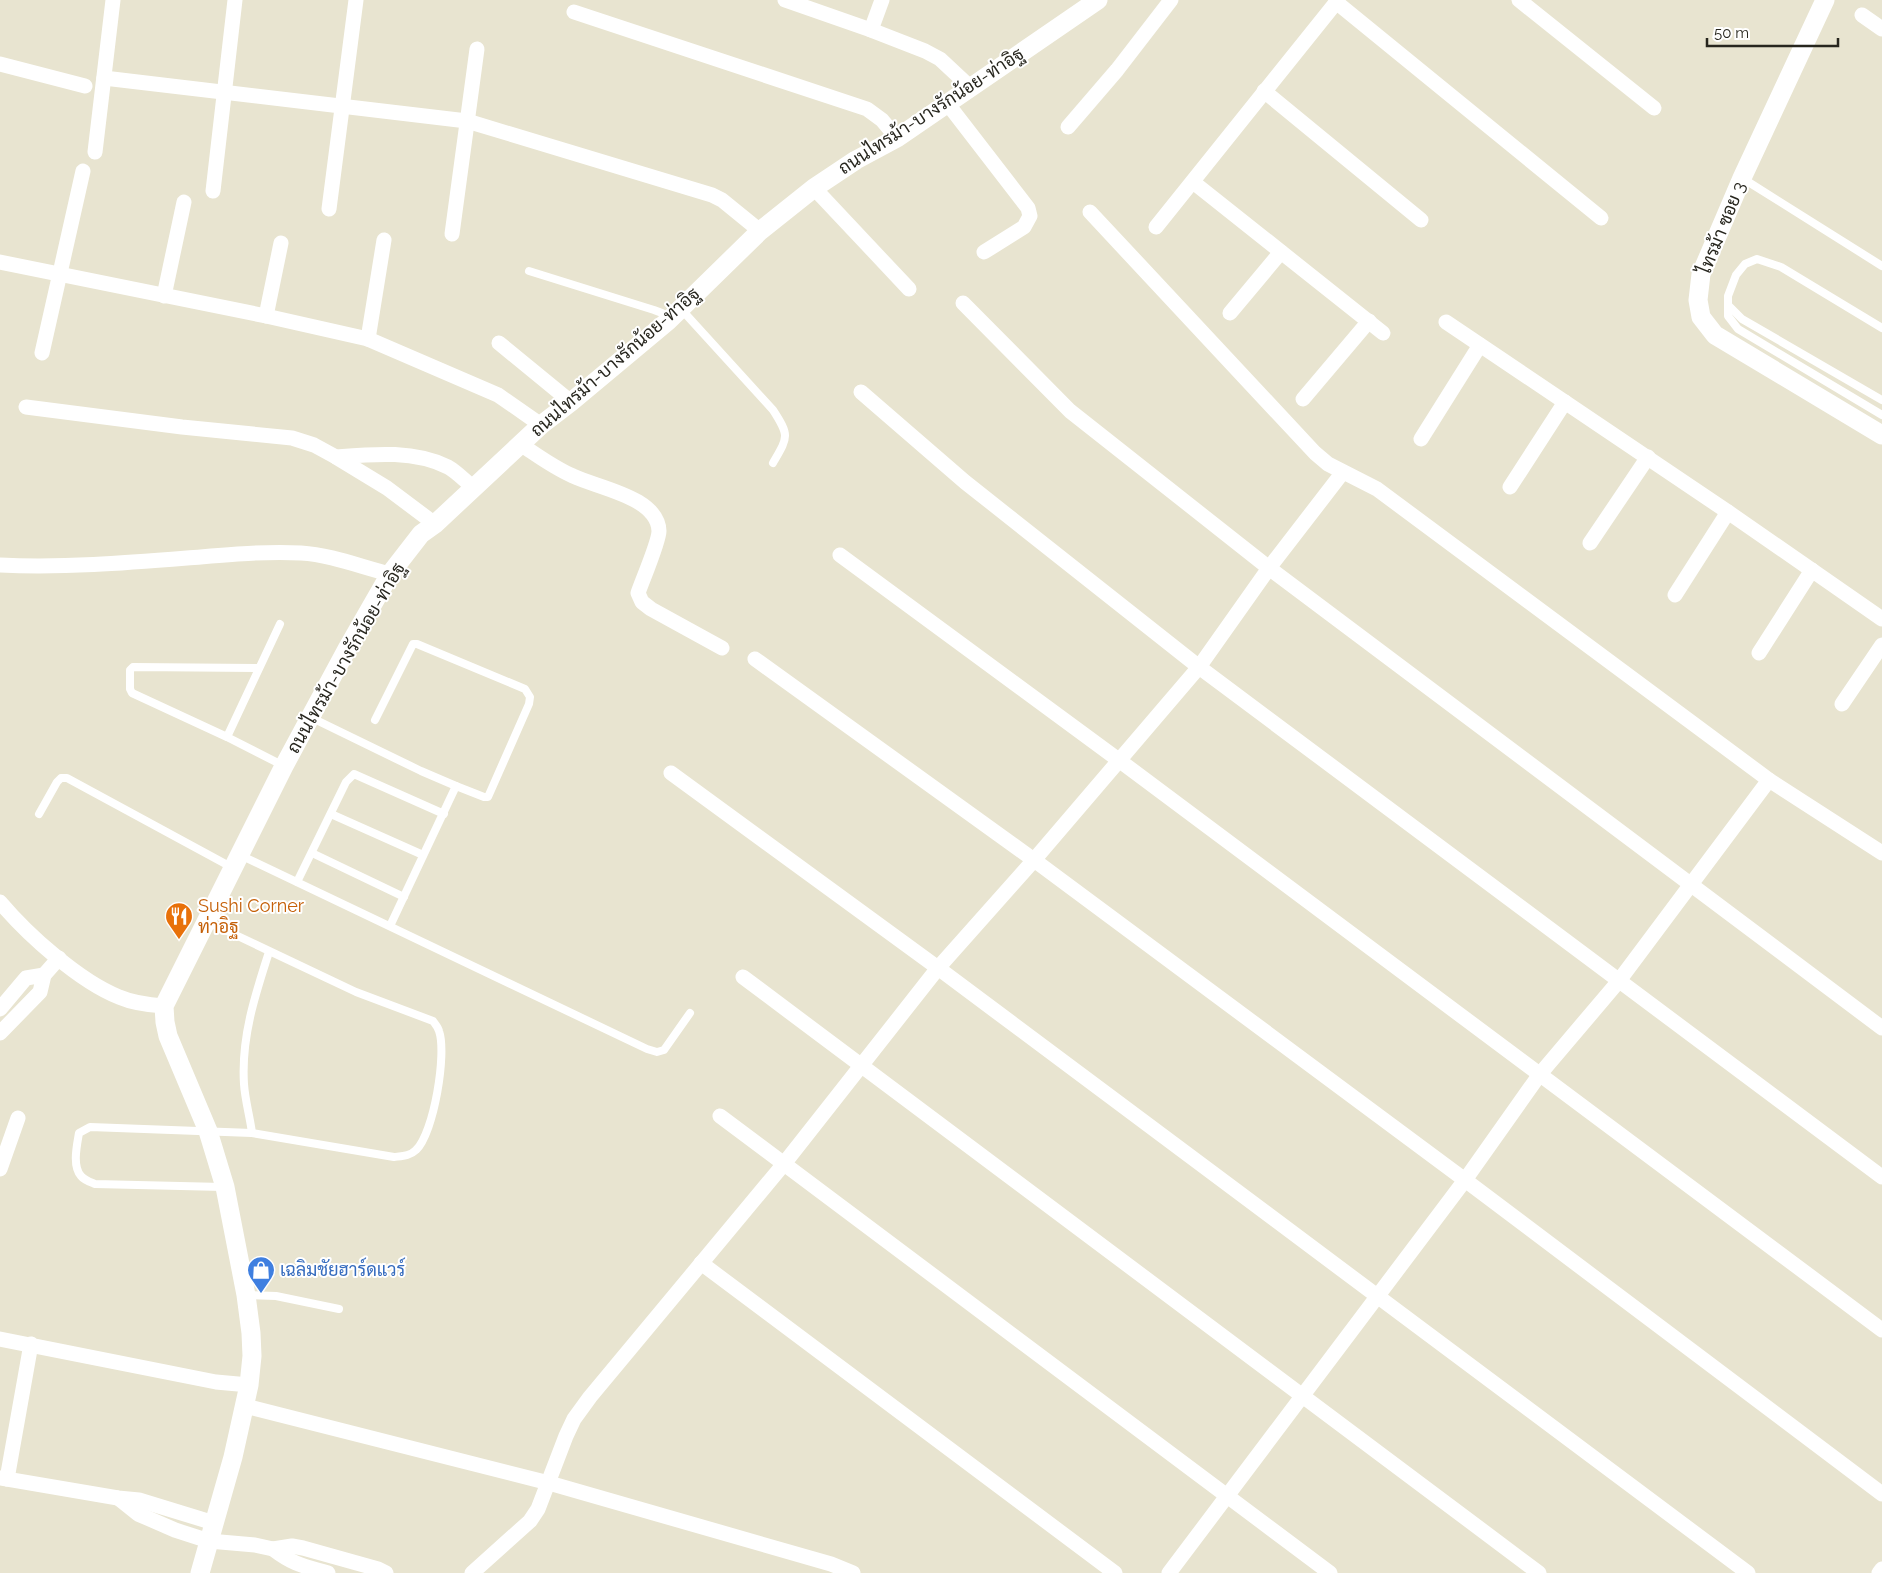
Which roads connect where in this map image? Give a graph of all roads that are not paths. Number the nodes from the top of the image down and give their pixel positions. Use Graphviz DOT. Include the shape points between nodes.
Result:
graph roads {
  1 [pos="113,0"];
  2 [pos="235,0"];
  3 [pos="356,0"];
  4 [pos="785,0"];
  5 [pos="882,0"];
  6 [pos="1171,0"];
  7 [pos="1519,0"];
  8 [pos="1825,0"];
  9 [pos="1093,1"];
  10 [pos="1337,1"];
  11 [pos="574,12"];
  12 [pos="1862,15"];
  13 [pos="1882,29"];
  14 [pos="871,30"];
  15 [pos="477,49"];
  16 [pos="0,64"];
  17 [pos="104,78"];
  18 [pos="85,86"];
  19 [pos="970,87"];
  20 [pos="1264,91"];
  21 [pos="225,92"];
  22 [pos="947,103"];
  23 [pos="342,106"];
  24 [pos="1654,108"];
  25 [pos="467,121"];
  26 [pos="1068,127"];
  27 [pos="897,138"];
  28 [pos="95,152"];
  29 [pos="83,171"];
  30 [pos="1742,178"];
  31 [pos="1194,182"];
  32 [pos="814,188"];
  33 [pos="213,191"];
  34 [pos="184,202"];
  35 [pos="329,209"];
  36 [pos="1090,212"];
  37 [pos="1601,218"];
  38 [pos="1421,220"];
  39 [pos="1156,227"];
  40 [pos="760,231"];
  41 [pos="452,234"];
  42 [pos="384,240"];
  43 [pos="281,243"];
  44 [pos="984,252"];
  45 [pos="1281,252"];
  46 [pos="0,262"];
  47 [pos="1882,266"];
  48 [pos="529,271"];
  49 [pos="60,275"];
  50 [pos="908,289"];
  51 [pos="164,296"];
  52 [pos="963,303"];
  53 [pos="1729,306"];
  54 [pos="1230,313"];
  55 [pos="674,315"];
  56 [pos="266,316"];
  57 [pos="1369,321"];
  58 [pos="1446,322"];
  59 [pos="1882,328"];
  60 [pos="1383,332"];
  61 [pos="368,339"];
  62 [pos="500,343"];
  63 [pos="1480,345"];
  64 [pos="42,353"];
  65 [pos="861,392"];
  66 [pos="1303,399"];
  67 [pos="1882,400"];
  68 [pos="571,402"];
  69 [pos="1565,402"];
  70 [pos="26,407"];
  71 [pos="1882,414"];
  72 [pos="541,425"];
  73 [pos="1882,435"];
  74 [pos="1421,440"];
  75 [pos="520,444"];
  76 [pos="336,457"];
  77 [pos="1648,457"];
  78 [pos="773,463"];
  79 [pos="1343,472"];
  80 [pos="473,487"];
  81 [pos="1510,487"];
  82 [pos="1728,512"];
  83 [pos="435,524"];
  84 [pos="1590,543"];
  85 [pos="840,555"];
  86 [pos="0,565"];
  87 [pos="1269,568"];
  88 [pos="1812,570"];
  89 [pos="390,574"];
  90 [pos="1675,595"];
  91 [pos="1882,619"];
  92 [pos="280,624"];
  93 [pos="1882,645"];
  94 [pos="722,648"];
  95 [pos="1759,652"];
  96 [pos="755,659"];
  97 [pos="1199,667"];
  98 [pos="258,668"];
  99 [pos="1842,704"];
  100 [pos="310,717"];
  101 [pos="375,720"];
  102 [pos="227,737"];
  103 [pos="1120,761"];
  104 [pos="284,766"];
  105 [pos="671,773"];
  106 [pos="1769,780"];
  107 [pos="456,786"];
  108 [pos="39,814"];
  109 [pos="331,814"];
  110 [pos="444,814"];
  111 [pos="312,853"];
  112 [pos="1882,853"];
  113 [pos="423,855"];
  114 [pos="1034,860"];
  115 [pos="237,862"];
  116 [pos="297,882"];
  117 [pos="1691,885"];
  118 [pos="404,897"];
  119 [pos="0,902"];
  120 [pos="206,921"];
  121 [pos="390,926"];
  122 [pos="269,952"];
  123 [pos="59,958"];
  124 [pos="938,968"];
  125 [pos="44,975"];
  126 [pos="743,977"];
  127 [pos="1618,982"];
  128 [pos="164,1006"];
  129 [pos="0,1009"];
  130 [pos="690,1013"];
  131 [pos="1882,1028"];
  132 [pos="0,1033"];
  133 [pos="860,1066"];
  134 [pos="1540,1074"];
  135 [pos="720,1116"];
  136 [pos="18,1118"];
  137 [pos="208,1132"];
  138 [pos="252,1133"];
  139 [pos="783,1165"];
  140 [pos="0,1169"];
  141 [pos="1882,1178"];
  142 [pos="1465,1180"];
  143 [pos="225,1187"];
  144 [pos="701,1264"];
  145 [pos="246,1295"];
  146 [pos="1378,1295"];
  147 [pos="339,1309"];
  148 [pos="1882,1330"];
  149 [pos="0,1339"];
  150 [pos="31,1344"];
  151 [pos="249,1385"];
  152 [pos="1302,1397"];
  153 [pos="245,1406"];
  154 [pos="3,1479"];
  155 [pos="549,1483"];
  156 [pos="1882,1494"];
  157 [pos="1228,1496"];
  158 [pos="212,1532"];
  159 [pos="273,1549"];
  160 [pos="1882,1569"];
  161 [pos="200,1573"];
  162 [pos="328,1573"];
  163 [pos="386,1573"];
  164 [pos="472,1573"];
  165 [pos="853,1573"];
  166 [pos="1115,1573"];
  167 [pos="1169,1573"];
  168 [pos="1330,1573"];
  169 [pos="1539,1573"];
  170 [pos="1748,1573"];
  171 [pos="1879,1573"];
  1 -- 17 [label="street"];
  2 -- 21 [label="street"];
  3 -- 23 [label="street"];
  4 -- 14 [label="street"];
  5 -- 14 [label="street"];
  6 -- 26 [label="street"];
  7 -- 24 [label="street"];
  8 -- 30 [label="street, ไทรม้า ซอย 3"];
  9 -- 19 [label="street, ถนนไทรม้า-บางรักน้อย-ท่าอิฐ"];
  10 -- 20 [label="street"];
  10 -- 37 [label="street"];
  11 -- 27 [label="street" via="867,109 882,120"];
  12 -- 13 [label="street"];
  14 -- 19 [label="street" via="940,59"];
  15 -- 25 [label="street"];
  16 -- 18 [label="street"];
  17 -- 21 [label="street"];
  17 -- 28 [label="street"];
  19 -- 22 [label="street, ถนนไทรม้า-บางรักน้อย-ท่าอิฐ"];
  20 -- 31 [label="street"];
  20 -- 38 [label="street"];
  21 -- 23 [label="street"];
  21 -- 33 [label="street"];
  22 -- 27 [label="street, ถนนไทรม้า-บางรักน้อย-ท่าอิฐ"];
  22 -- 44 [label="street" via="1028,208 1030,216 1024,227"];
  23 -- 25 [label="street"];
  23 -- 35 [label="street"];
  25 -- 40 [label="street" via="712,195"];
  25 -- 41 [label="street"];
  27 -- 32 [label="street, ถนนไทรม้า-บางรักน้อย-ท่าอิฐ"];
  29 -- 49 [label="street"];
  30 -- 47 [label="lane"];
  30 -- 73 [label="street, ไทรม้า ซอย 3" via="1700,274 1698,300 1701,317 1715,335"];
  31 -- 39 [label="street"];
  31 -- 45 [label="street"];
  32 -- 40 [label="street, ถนนไทรม้า-บางรักน้อย-ท่าอิฐ"];
  32 -- 50 [label="street"];
  34 -- 51 [label="street"];
  36 -- 79 [label="street" via="1315,453"];
  40 -- 55 [label="street, ถนนไทรม้า-บางรักน้อย-ท่าอิฐ"];
  42 -- 61 [label="street"];
  43 -- 56 [label="street"];
  45 -- 54 [label="street"];
  45 -- 57 [label="street"];
  46 -- 49 [label="street"];
  48 -- 55 [label="lane"];
  49 -- 51 [label="street"];
  49 -- 64 [label="street"];
  51 -- 56 [label="street"];
  52 -- 87 [label="street" via="1070,411"];
  53 -- 59 [label="lane" via="1728,296 1736,275 1745,264 1757,259 1781,267"];
  53 -- 67 [label="lane" via="1742,319"];
  53 -- 71 [label="lane" via="1728,316 1738,329"];
  55 -- 68 [label="street, ถนนไทรม้า-บางรักน้อย-ท่าอิฐ"];
  55 -- 78 [label="lane" via="773,410 785,429 786,441"];
  56 -- 61 [label="street"];
  57 -- 60 [label="street"];
  57 -- 66 [label="street"];
  58 -- 63 [label="street"];
  61 -- 72 [label="street" via="498,395"];
  62 -- 68 [label="street"];
  63 -- 69 [label="street"];
  63 -- 74 [label="street"];
  65 -- 97 [label="street" via="965,482"];
  68 -- 72 [label="street, ถนนไทรม้า-บางรักน้อย-ท่าอิฐ"];
  69 -- 77 [label="street"];
  69 -- 81 [label="street"];
  70 -- 76 [label="street" via="292,438"];
  72 -- 75 [label="street, ถนนไทรม้า-บางรักน้อย-ท่าอิฐ"];
  75 -- 80 [label="street, ถนนไทรม้า-บางรักน้อย-ท่าอิฐ"];
  75 -- 94 [label="street" via="574,476 632,498 652,513 658,522 659,534 638,593 642,602"];
  76 -- 80 [label="street" via="381,454 424,459 449,468"];
  76 -- 83 [label="street"];
  77 -- 82 [label="street"];
  77 -- 84 [label="street"];
  79 -- 87 [label="street"];
  79 -- 106 [label="street" via="1377,489"];
  80 -- 83 [label="street, ถนนไทรม้า-บางรักน้อย-ท่าอิฐ"];
  82 -- 88 [label="street"];
  82 -- 90 [label="street"];
  83 -- 89 [label="street, ถนนไทรม้า-บางรักน้อย-ท่าอิฐ" via="421,534"];
  85 -- 103 [label="street"];
  86 -- 89 [label="street" via="32,567 303,553"];
  87 -- 97 [label="street"];
  87 -- 117 [label="street"];
  88 -- 91 [label="street"];
  88 -- 95 [label="street"];
  89 -- 100 [label="street, ถนนไทรม้า-บางรักน้อย-ท่าอิฐ"];
  92 -- 98 [label="lane"];
  93 -- 99 [label="street"];
  96 -- 114 [label="street"];
  97 -- 103 [label="street"];
  97 -- 127 [label="street"];
  98 -- 102 [label="lane"];
  98 -- 102 [label="lane" via="130,669 132,693"];
  100 -- 104 [label="street, ถนนไทรม้า-บางรักน้อย-ท่าอิฐ"];
  100 -- 107 [label="lane"];
  101 -- 107 [label="lane" via="413,644 525,689 530,696 529,704 488,797"];
  102 -- 104 [label="lane"];
  103 -- 114 [label="street"];
  103 -- 134 [label="street"];
  104 -- 115 [label="street, ถนนไทรม้า-บางรักน้อย-ท่าอิฐ"];
  105 -- 124 [label="street"];
  106 -- 112 [label="street"];
  106 -- 117 [label="street"];
  107 -- 110 [label="lane"];
  108 -- 115 [label="lane" via="57,782 67,778"];
  109 -- 110 [label="lane" via="346,782 354,774"];
  109 -- 111 [label="lane"];
  109 -- 113 [label="lane"];
  110 -- 113 [label="lane"];
  111 -- 116 [label="lane"];
  111 -- 118 [label="lane"];
  113 -- 118 [label="lane"];
  114 -- 124 [label="street"];
  114 -- 142 [label="street"];
  115 -- 116 [label="lane"];
  115 -- 120 [label="street, ถนนไทรม้า-บางรักน้อย-ท่าอิฐ"];
  116 -- 121 [label="lane"];
  117 -- 127 [label="street"];
  117 -- 131 [label="street"];
  118 -- 121 [label="lane"];
  119 -- 123 [label="street" via="18,923"];
  120 -- 122 [label="lane"];
  120 -- 128 [label="street, ถนนไทรม้า-บางรักน้อย-ท่าอิฐ"];
  121 -- 130 [label="lane" via="657,1052 664,1050"];
  122 -- 138 [label="lane" via="245,1043 244,1084"];
  122 -- 138 [label="lane" via="356,992 433,1021 439,1030 442,1050 430,1126 422,1142 407,1156 394,1157"];
  123 -- 125 [label="street"];
  123 -- 128 [label="street" via="96,986 119,998"];
  124 -- 133 [label="street"];
  124 -- 146 [label="street"];
  125 -- 129 [label="street" via="26,978"];
  125 -- 132 [label="street" via="40,992"];
  126 -- 133 [label="street"];
  127 -- 134 [label="street"];
  127 -- 141 [label="street"];
  128 -- 137 [label="street" via="168,1036"];
  133 -- 139 [label="street"];
  133 -- 152 [label="street"];
  134 -- 142 [label="street"];
  134 -- 148 [label="street"];
  135 -- 139 [label="street"];
  136 -- 140 [label="street"];
  137 -- 138 [label="lane"];
  137 -- 143 [label="street"];
  137 -- 143 [label="lane" via="90,1127 80,1133 76,1160 79,1174 95,1184"];
  139 -- 144 [label="street"];
  139 -- 157 [label="street"];
  142 -- 146 [label="street"];
  142 -- 156 [label="street"];
  143 -- 145 [label="street"];
  144 -- 155 [label="street" via="574,1419"];
  144 -- 166 [label="street"];
  145 -- 147 [label="lane" via="276,1296"];
  145 -- 151 [label="street" via="252,1356"];
  146 -- 152 [label="street"];
  146 -- 170 [label="street"];
  149 -- 150 [label="street"];
  150 -- 151 [label="street" via="207,1380"];
  150 -- 154 [label="street"];
  151 -- 153 [label="street"];
  152 -- 157 [label="street"];
  152 -- 169 [label="street"];
  153 -- 155 [label="street"];
  153 -- 158 [label="street"];
  154 -- 158 [label="street" via="139,1500"];
  155 -- 164 [label="street" via="530,1521"];
  155 -- 165 [label="street"];
  157 -- 167 [label="street"];
  157 -- 168 [label="street"];
  158 -- 159 [label="street"];
  158 -- 161 [label="street"];
  159 -- 162 [label="street" via="289,1561"];
  159 -- 163 [label="street" via="303,1548"];
  160 -- 171 [label="street"];
}
